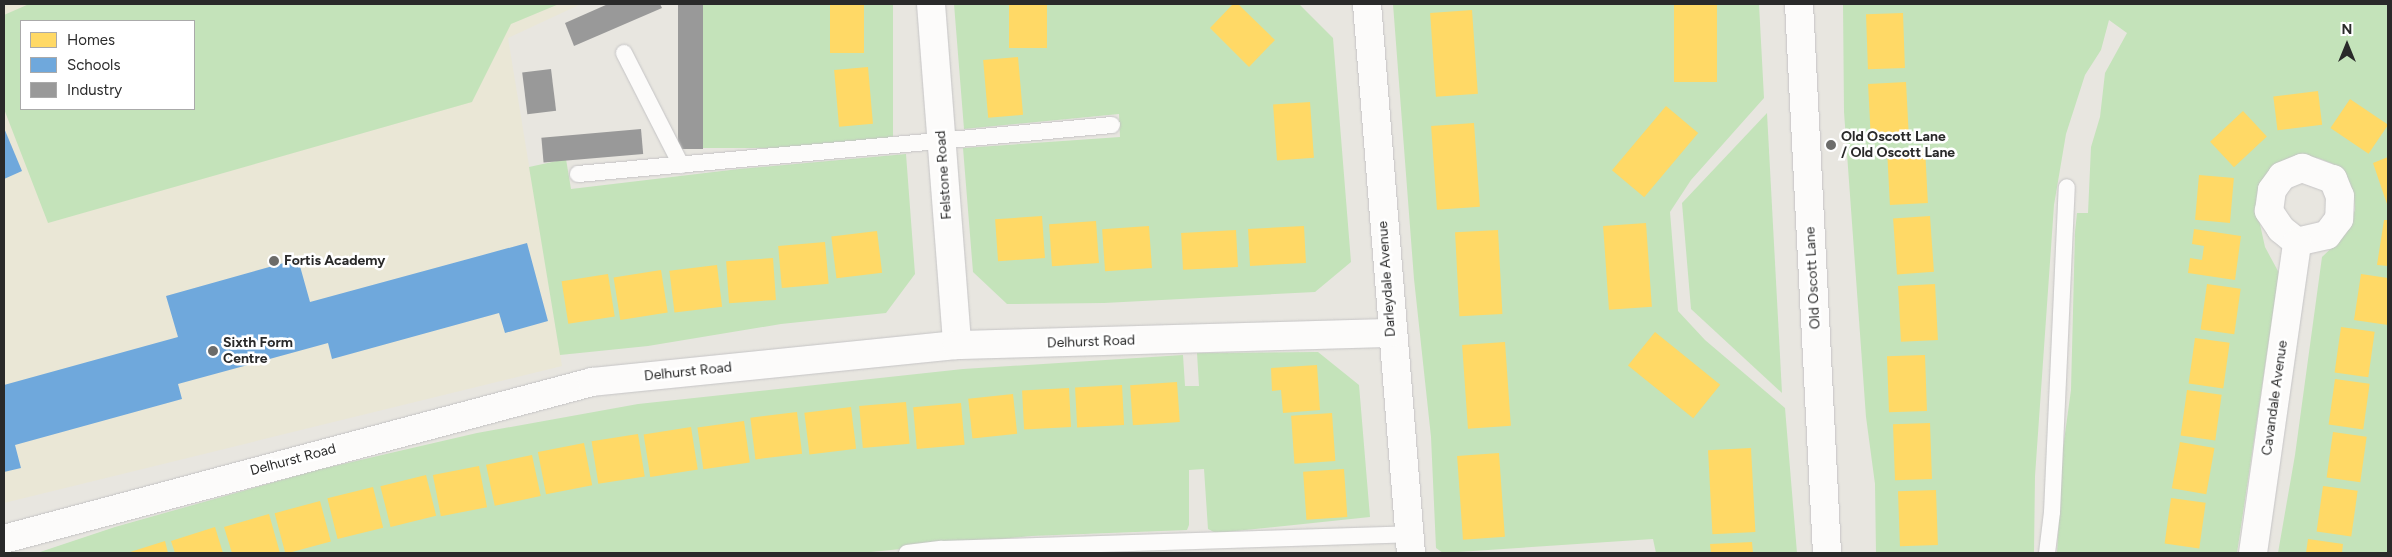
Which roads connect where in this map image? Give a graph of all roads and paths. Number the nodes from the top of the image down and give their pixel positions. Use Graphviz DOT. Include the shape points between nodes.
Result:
graph roads {
  1 [pos="931,4"];
  2 [pos="1367,4"];
  3 [pos="1799,4"];
  4 [pos="624,53"];
  5 [pos="1112,125"];
  6 [pos="942,139"];
  7 [pos="681,165"];
  8 [pos="578,174"];
  9 [pos="2067,187"];
  10 [pos="2297,242"];
  11 [pos="1391,334"];
  12 [pos="957,345"];
  13 [pos="4,539"];
  14 [pos="1410,544"];
  15 [pos="907,553"];
  16 [pos="1827,553"];
  17 [pos="2047,553"];
  18 [pos="2252,553"];
  1 -- 6 [label="street, Felstone Road"];
  2 -- 11 [label="street, Darleydale Avenue"];
  3 -- 16 [label="street, Old Oscott Lane"];
  4 -- 7 [label="lane"];
  5 -- 6 [label="lane"];
  6 -- 7 [label="lane"];
  6 -- 12 [label="street, Felstone Road"];
  7 -- 8 [label="lane"];
  9 -- 17 [label="lane" via="2052,512"];
  10 -- 18 [label="street, Cavandale Avenue"];
  11 -- 12 [label="street, Delhurst Road"];
  11 -- 14 [label="street, Darleydale Avenue"];
  12 -- 13 [label="street, Delhurst Road" via="592,382"];
  14 -- 15 [label="lane" via="952,549"];
}
